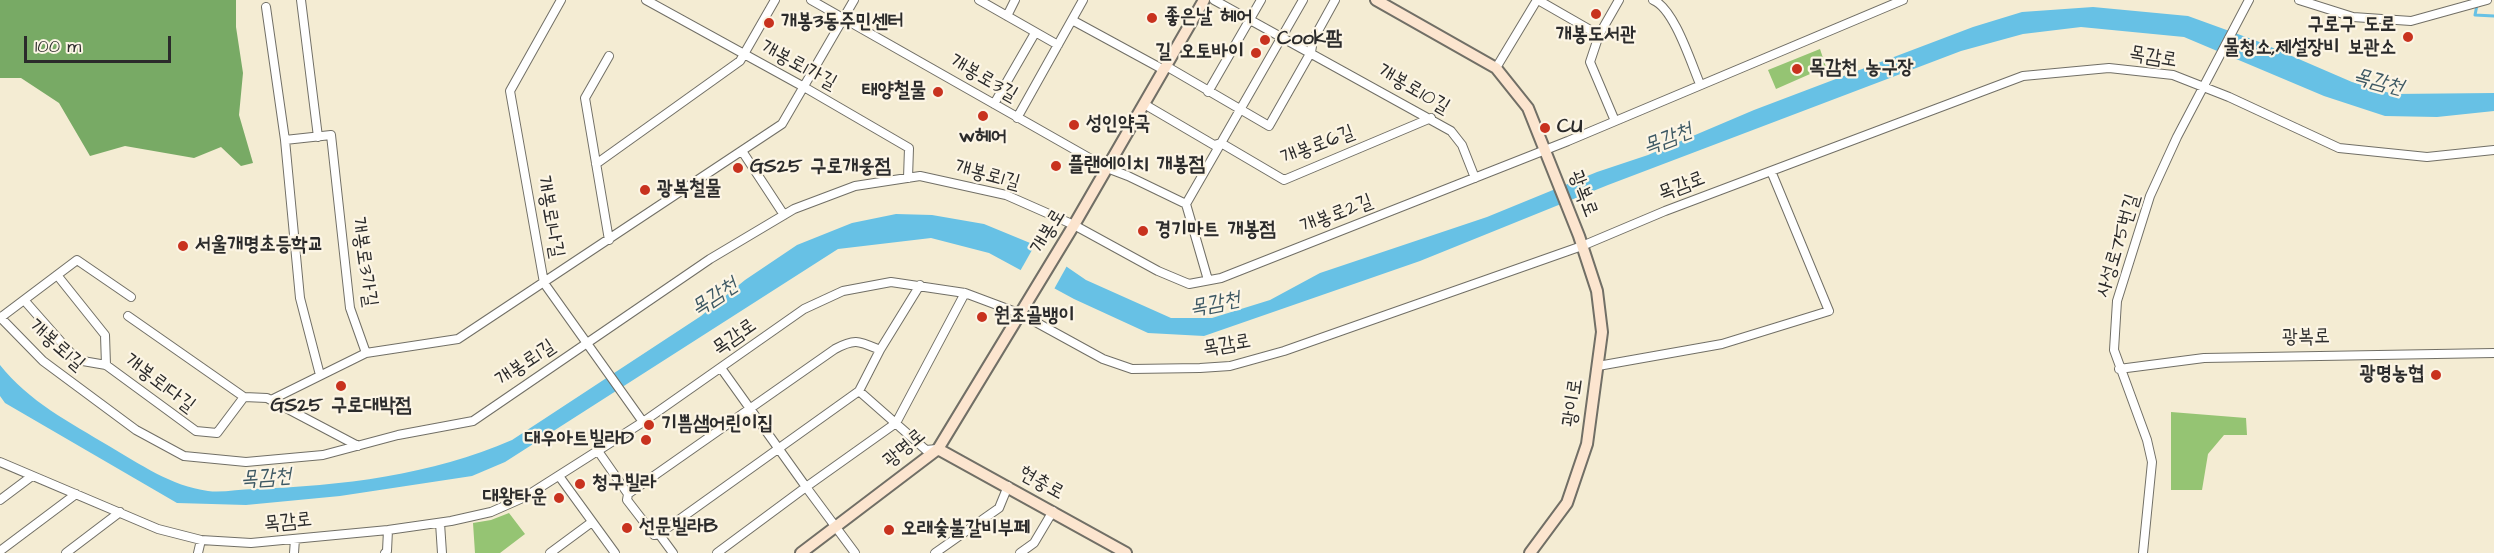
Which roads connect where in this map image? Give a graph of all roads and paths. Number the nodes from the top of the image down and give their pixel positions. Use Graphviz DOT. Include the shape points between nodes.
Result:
graph roads {
  1 [pos="301,0"];
  2 [pos="561,0"];
  3 [pos="646,0"];
  4 [pos="775,0"];
  5 [pos="811,0"];
  6 [pos="854,0"];
  7 [pos="979,0"];
  8 [pos="1015,0"];
  9 [pos="1083,0"];
  10 [pos="1204,0"];
  11 [pos="1214,0"];
  12 [pos="1261,0"];
  13 [pos="1303,0"];
  14 [pos="1335,0"];
  15 [pos="1376,0"];
  16 [pos="1537,0"];
  17 [pos="1619,0"];
  18 [pos="1653,0"];
  19 [pos="1903,0"];
  20 [pos="2249,0"];
  21 [pos="2299,0"];
  22 [pos="2328,0"];
  23 [pos="2487,0"];
  24 [pos="266,7"];
  25 [pos="2331,12"];
  26 [pos="1006,16"];
  27 [pos="843,19"];
  28 [pos="1250,19"];
  29 [pos="1072,20"];
  30 [pos="1035,33"];
  31 [pos="1599,35"];
  32 [pos="1282,36"];
  33 [pos="1058,45"];
  34 [pos="1311,52"];
  35 [pos="744,55"];
  36 [pos="609,56"];
  37 [pos="1165,68"];
  38 [pos="1496,68"];
  39 [pos="1700,84"];
  40 [pos="804,87"];
  41 [pos="2204,87"];
  42 [pos="1208,92"];
  43 [pos="994,104"];
  44 [pos="1144,105"];
  45 [pos="1240,110"];
  46 [pos="1017,118"];
  47 [pos="1431,118"];
  48 [pos="1615,121"];
  49 [pos="318,136"];
  50 [pos="285,140"];
  51 [pos="1221,143"];
  52 [pos="2494,150"];
  53 [pos="742,151"];
  54 [pos="1547,152"];
  55 [pos="596,164"];
  56 [pos="1107,168"];
  57 [pos="1771,171"];
  58 [pos="908,178"];
  59 [pos="1475,178"];
  60 [pos="1186,204"];
  61 [pos="784,215"];
  62 [pos="1072,227"];
  63 [pos="609,240"];
  64 [pos="1581,241"];
  65 [pos="57,275"];
  66 [pos="1208,280"];
  67 [pos="544,284"];
  68 [pos="920,285"];
  69 [pos="965,293"];
  70 [pos="131,297"];
  71 [pos="24,300"];
  72 [pos="1023,310"];
  73 [pos="128,316"];
  74 [pos="0,317"];
  75 [pos="587,342"];
  76 [pos="880,350"];
  77 [pos="366,352"];
  78 [pos="2494,353"];
  79 [pos="106,365"];
  80 [pos="1598,366"];
  81 [pos="721,368"];
  82 [pos="2119,369"];
  83 [pos="320,375"];
  84 [pos="859,391"];
  85 [pos="244,397"];
  86 [pos="271,400"];
  87 [pos="750,408"];
  88 [pos="640,418"];
  89 [pos="896,423"];
  90 [pos="358,446"];
  91 [pos="778,448"];
  92 [pos="938,449"];
  93 [pos="598,451"];
  94 [pos="0,462"];
  95 [pos="32,476"];
  96 [pos="559,476"];
  97 [pos="1008,486"];
  98 [pos="806,487"];
  99 [pos="76,494"];
  100 [pos="628,494"];
  101 [pos="0,500"];
  102 [pos="120,512"];
  103 [pos="1053,512"];
  104 [pos="592,522"];
  105 [pos="440,523"];
  106 [pos="837,527"];
  107 [pos="388,530"];
  108 [pos="659,534"];
  109 [pos="295,539"];
  110 [pos="201,540"];
  111 [pos="0,551"];
  112 [pos="66,553"];
  113 [pos="198,553"];
  114 [pos="294,553"];
  115 [pos="385,553"];
  116 [pos="442,553"];
  117 [pos="550,553"];
  118 [pos="615,553"];
  119 [pos="673,553"];
  120 [pos="717,553"];
  121 [pos="801,553"];
  122 [pos="855,553"];
  123 [pos="935,553"];
  124 [pos="1020,553"];
  125 [pos="1125,553"];
  126 [pos="1530,553"];
  127 [pos="2143,553"];
  1 -- 49 [label="street"];
  2 -- 67 [label="street, 개봉로1나길" via="510,91"];
  3 -- 35 [label="street, 개봉로1가길"];
  4 -- 35 [label="street"];
  5 -- 27 [label="street, 개봉로3길"];
  6 -- 27 [label="street"];
  7 -- 26 [label="street"];
  8 -- 26 [label="street"];
  9 -- 29 [label="street"];
  10 -- 37 [label="street, 개봉로"];
  11 -- 28 [label="street, 개봉로10길"];
  12 -- 28 [label="street"];
  13 -- 32 [label="street"];
  14 -- 34 [label="street" via="1313,40"];
  15 -- 38 [label="street"];
  16 -- 31 [label="street"];
  16 -- 38 [label="street"];
  17 -- 31 [label="street"];
  18 -- 39 [label="street" via="1669,14"];
  19 -- 39 [label="street, 개봉로2길"];
  20 -- 41 [label="street, 사성로75번길"];
  21 -- 25 [label="street"];
  22 -- 25 [label="street"];
  23 -- 25 [label="street" via="2411,21 2375,20"];
  24 -- 50 [label="street"];
  26 -- 30 [label="street"];
  27 -- 40 [label="street"];
  27 -- 43 [label="street, 개봉로3길"];
  28 -- 32 [label="street, 개봉로10길"];
  28 -- 42 [label="street"];
  29 -- 33 [label="street"];
  29 -- 37 [label="street"];
  30 -- 33 [label="street"];
  30 -- 43 [label="street"];
  31 -- 48 [label="street" via="1590,62"];
  32 -- 34 [label="street, 개봉로10길"];
  32 -- 45 [label="street"];
  33 -- 46 [label="street"];
  34 -- 45 [label="street" via="1269,126"];
  34 -- 47 [label="street, 개봉로10길"];
  35 -- 40 [label="street, 개봉로1가길"];
  35 -- 55 [label="street" via="740,62"];
  36 -- 55 [label="street" via="585,98"];
  37 -- 42 [label="street"];
  37 -- 44 [label="street, 개봉로"];
  38 -- 54 [label="street, 광복로" via="1528,108"];
  39 -- 48 [label="street, 개봉로2길"];
  40 -- 53 [label="street" via="782,124"];
  40 -- 58 [label="street, 개봉로1가길" via="909,148"];
  41 -- 52 [label="street, 목감로" via="2339,148 2427,157"];
  41 -- 57 [label="street, 목감로" via="2173,75 2109,68 2023,76"];
  41 -- 82 [label="street, 사성로75번길" via="2150,196 2117,301 2114,350"];
  42 -- 45 [label="street"];
  43 -- 46 [label="street, 개봉로3길"];
  44 -- 51 [label="street, 개봉로6길" via="1214,145"];
  44 -- 56 [label="street, 개봉로"];
  45 -- 51 [label="street"];
  46 -- 56 [label="street, 개봉로3길"];
  47 -- 51 [label="street, 개봉로6길" via="1284,180"];
  47 -- 59 [label="street, 개봉로10길" via="1451,131 1462,145"];
  48 -- 54 [label="street, 개봉로2길"];
  49 -- 50 [label="street"];
  49 -- 77 [label="street, 개봉로3가길" via="331,135 350,308"];
  50 -- 83 [label="street" via="300,298"];
  51 -- 60 [label="street"];
  53 -- 61 [label="street"];
  53 -- 63 [label="street"];
  54 -- 59 [label="street, 개봉로2길"];
  54 -- 64 [label="street, 광복로"];
  55 -- 63 [label="street"];
  56 -- 60 [label="street"];
  56 -- 62 [label="street, 개봉로"];
  57 -- 64 [label="street, 목감로"];
  57 -- 80 [label="street" via="1829,311 1722,344"];
  58 -- 61 [label="street, 개봉로1길" via="855,186"];
  58 -- 62 [label="street, 개봉로1길" via="921,176 1006,195"];
  59 -- 66 [label="street, 개봉로2길"];
  60 -- 66 [label="street"];
  61 -- 75 [label="street, 개봉로1길"];
  62 -- 66 [label="street, 개봉로2길" via="1189,284"];
  62 -- 72 [label="street, 개봉로"];
  63 -- 67 [label="street"];
  64 -- 72 [label="street, 목감로" via="1284,351 1230,366 1132,369 1104,359"];
  64 -- 80 [label="street, 광이로" via="1597,291 1602,332"];
  65 -- 70 [label="street" via="77,260"];
  65 -- 71 [label="street"];
  65 -- 79 [label="street" via="105,335"];
  67 -- 75 [label="street, 개봉로1나길"];
  67 -- 77 [label="street" via="458,339"];
  68 -- 69 [label="street, 목감로"];
  68 -- 76 [label="street"];
  68 -- 81 [label="street, 목감로" via="891,282 833,295 804,309"];
  69 -- 72 [label="street, 목감로"];
  69 -- 89 [label="street"];
  71 -- 74 [label="street"];
  71 -- 79 [label="street" via="77,360"];
  72 -- 92 [label="street, 광명로"];
  73 -- 85 [label="street, 개봉로1다길"];
  74 -- 90 [label="street, 개봉로1길" via="53,368 136,430 184,456 246,462 323,455"];
  75 -- 88 [label="street, 개봉로1나길"];
  75 -- 90 [label="street, 개봉로1길" via="472,421"];
  76 -- 84 [label="street"];
  76 -- 87 [label="street" via="849,341"];
  77 -- 83 [label="street"];
  78 -- 82 [label="street, 광복로" via="2204,358"];
  79 -- 85 [label="street, 개봉로1다길" via="196,431 217,433"];
  80 -- 126 [label="street, 광이로" via="1587,444 1567,503"];
  81 -- 87 [label="street"];
  81 -- 88 [label="street, 목감로"];
  82 -- 127 [label="street, 사성로75번길" via="2152,462"];
  83 -- 86 [label="street"];
  84 -- 89 [label="street"];
  84 -- 91 [label="street"];
  85 -- 86 [label="street, 개봉로1다길"];
  86 -- 90 [label="street, 개봉로1다길"];
  87 -- 91 [label="street"];
  87 -- 100 [label="street"];
  88 -- 93 [label="street, 목감로"];
  89 -- 92 [label="street" via="926,450"];
  89 -- 98 [label="street"];
  91 -- 98 [label="street"];
  91 -- 108 [label="street"];
  92 -- 97 [label="street, 현충로"];
  92 -- 106 [label="street, 광명로"];
  93 -- 96 [label="street, 목감로"];
  93 -- 100 [label="street"];
  94 -- 95 [label="street, 목감로"];
  95 -- 99 [label="street, 목감로"];
  95 -- 101 [label="street"];
  96 -- 104 [label="street"];
  96 -- 105 [label="street, 목감로" via="491,512"];
  97 -- 103 [label="street, 현충로"];
  97 -- 123 [label="street" via="999,508"];
  98 -- 106 [label="street"];
  98 -- 120 [label="street"];
  99 -- 102 [label="street, 목감로"];
  99 -- 111 [label="street"];
  100 -- 108 [label="street" via="627,500 654,535"];
  102 -- 110 [label="street, 목감로" via="158,529"];
  102 -- 112 [label="street"];
  103 -- 124 [label="street" via="1034,543"];
  103 -- 125 [label="street, 현충로"];
  104 -- 117 [label="street"];
  104 -- 118 [label="street"];
  105 -- 107 [label="street, 목감로"];
  105 -- 116 [label="street"];
  106 -- 121 [label="street, 광명로"];
  106 -- 122 [label="street"];
  107 -- 109 [label="street, 목감로"];
  107 -- 115 [label="street"];
  108 -- 119 [label="street"];
  109 -- 110 [label="street, 목감로" via="250,543"];
  109 -- 114 [label="street"];
  110 -- 113 [label="street"];
}
